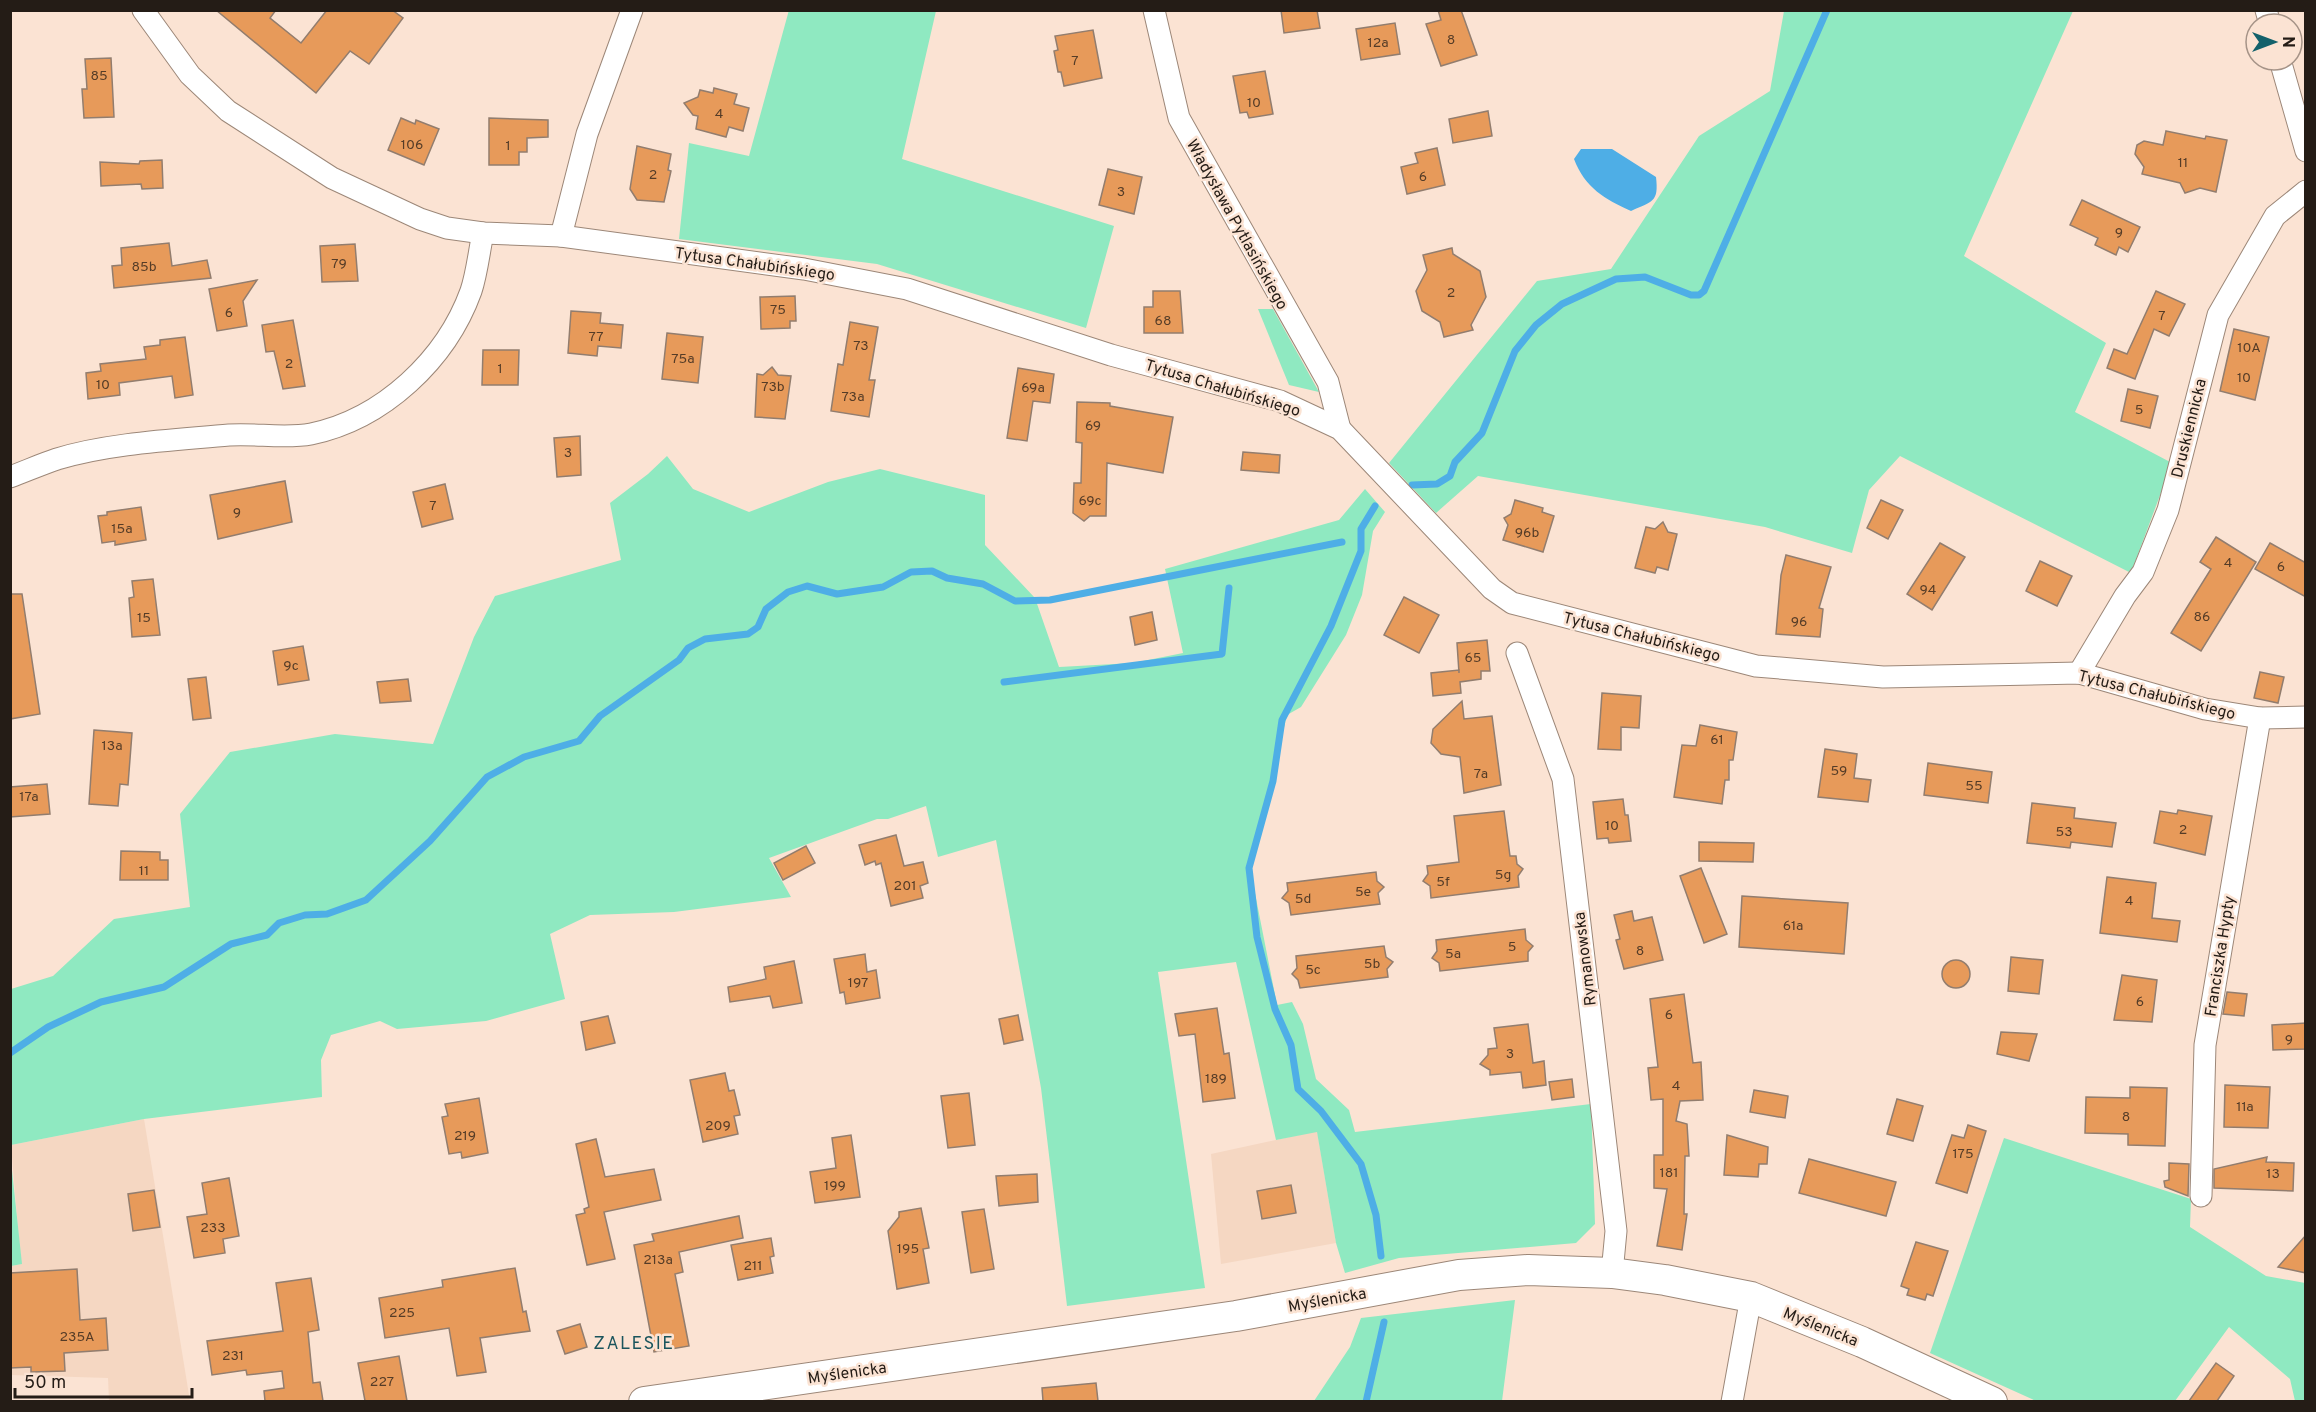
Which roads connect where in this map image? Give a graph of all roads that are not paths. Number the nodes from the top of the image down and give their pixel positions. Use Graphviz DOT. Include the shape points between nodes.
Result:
graph roads {
  1 [pos="143,10"];
  2 [pos="632,10"];
  3 [pos="1154,10"];
  4 [pos="2283,72"];
  5 [pos="2306,151"];
  6 [pos="2306,191"];
  7 [pos="483,233"];
  8 [pos="561,236"];
  9 [pos="1340,429"];
  10 [pos="10,477"];
  11 [pos="1517,653"];
  12 [pos="2079,673"];
  13 [pos="2306,717"];
  14 [pos="2260,718"];
  15 [pos="2202,1196"];
  16 [pos="1612,1273"];
  17 [pos="1751,1297"];
  18 [pos="644,1401"];
  19 [pos="1732,1401"];
  20 [pos="1992,1401"];
  1 -- 7 [label="street, Tytusa Chałubińskiego" via="190,75 228,111 274,142 375,200 447,228"];
  2 -- 8 [label="street" via="587,134"];
  3 -- 9 [label="street, Władysława Pytlasińskiego" via="1179,118 1328,382"];
  4 -- 5 [label="street"];
  6 -- 12 [label="street, Druskiennicka" via="2275,216 2218,315 2168,510 2143,572"];
  7 -- 8 [label="street, Tytusa Chałubińskiego"];
  7 -- 10 [label="street" via="471,291 449,336 412,380 381,406 351,421 309,434 141,443 59,459"];
  8 -- 9 [label="street, Tytusa Chałubińskiego" via="804,269 907,289 1111,355 1280,401"];
  9 -- 12 [label="street, Tytusa Chałubińskiego" via="1492,589 1512,603 1756,666 1883,677"];
  11 -- 16 [label="street, Rymanowska" via="1563,779 1616,1231"];
  12 -- 14 [label="street, Tytusa Chałubińskiego" via="2205,709"];
  13 -- 14 [label="street, Tytusa Chałubińskiego"];
  14 -- 15 [label="street, Franciszka Hypty" via="2205,1045"];
  16 -- 17 [label="street, Myślenicka"];
  16 -- 18 [label="street, Myślenicka" via="1528,1270 1459,1275 1236,1316"];
  17 -- 19 [label="street"];
  17 -- 20 [label="street, Myślenicka"];
}
